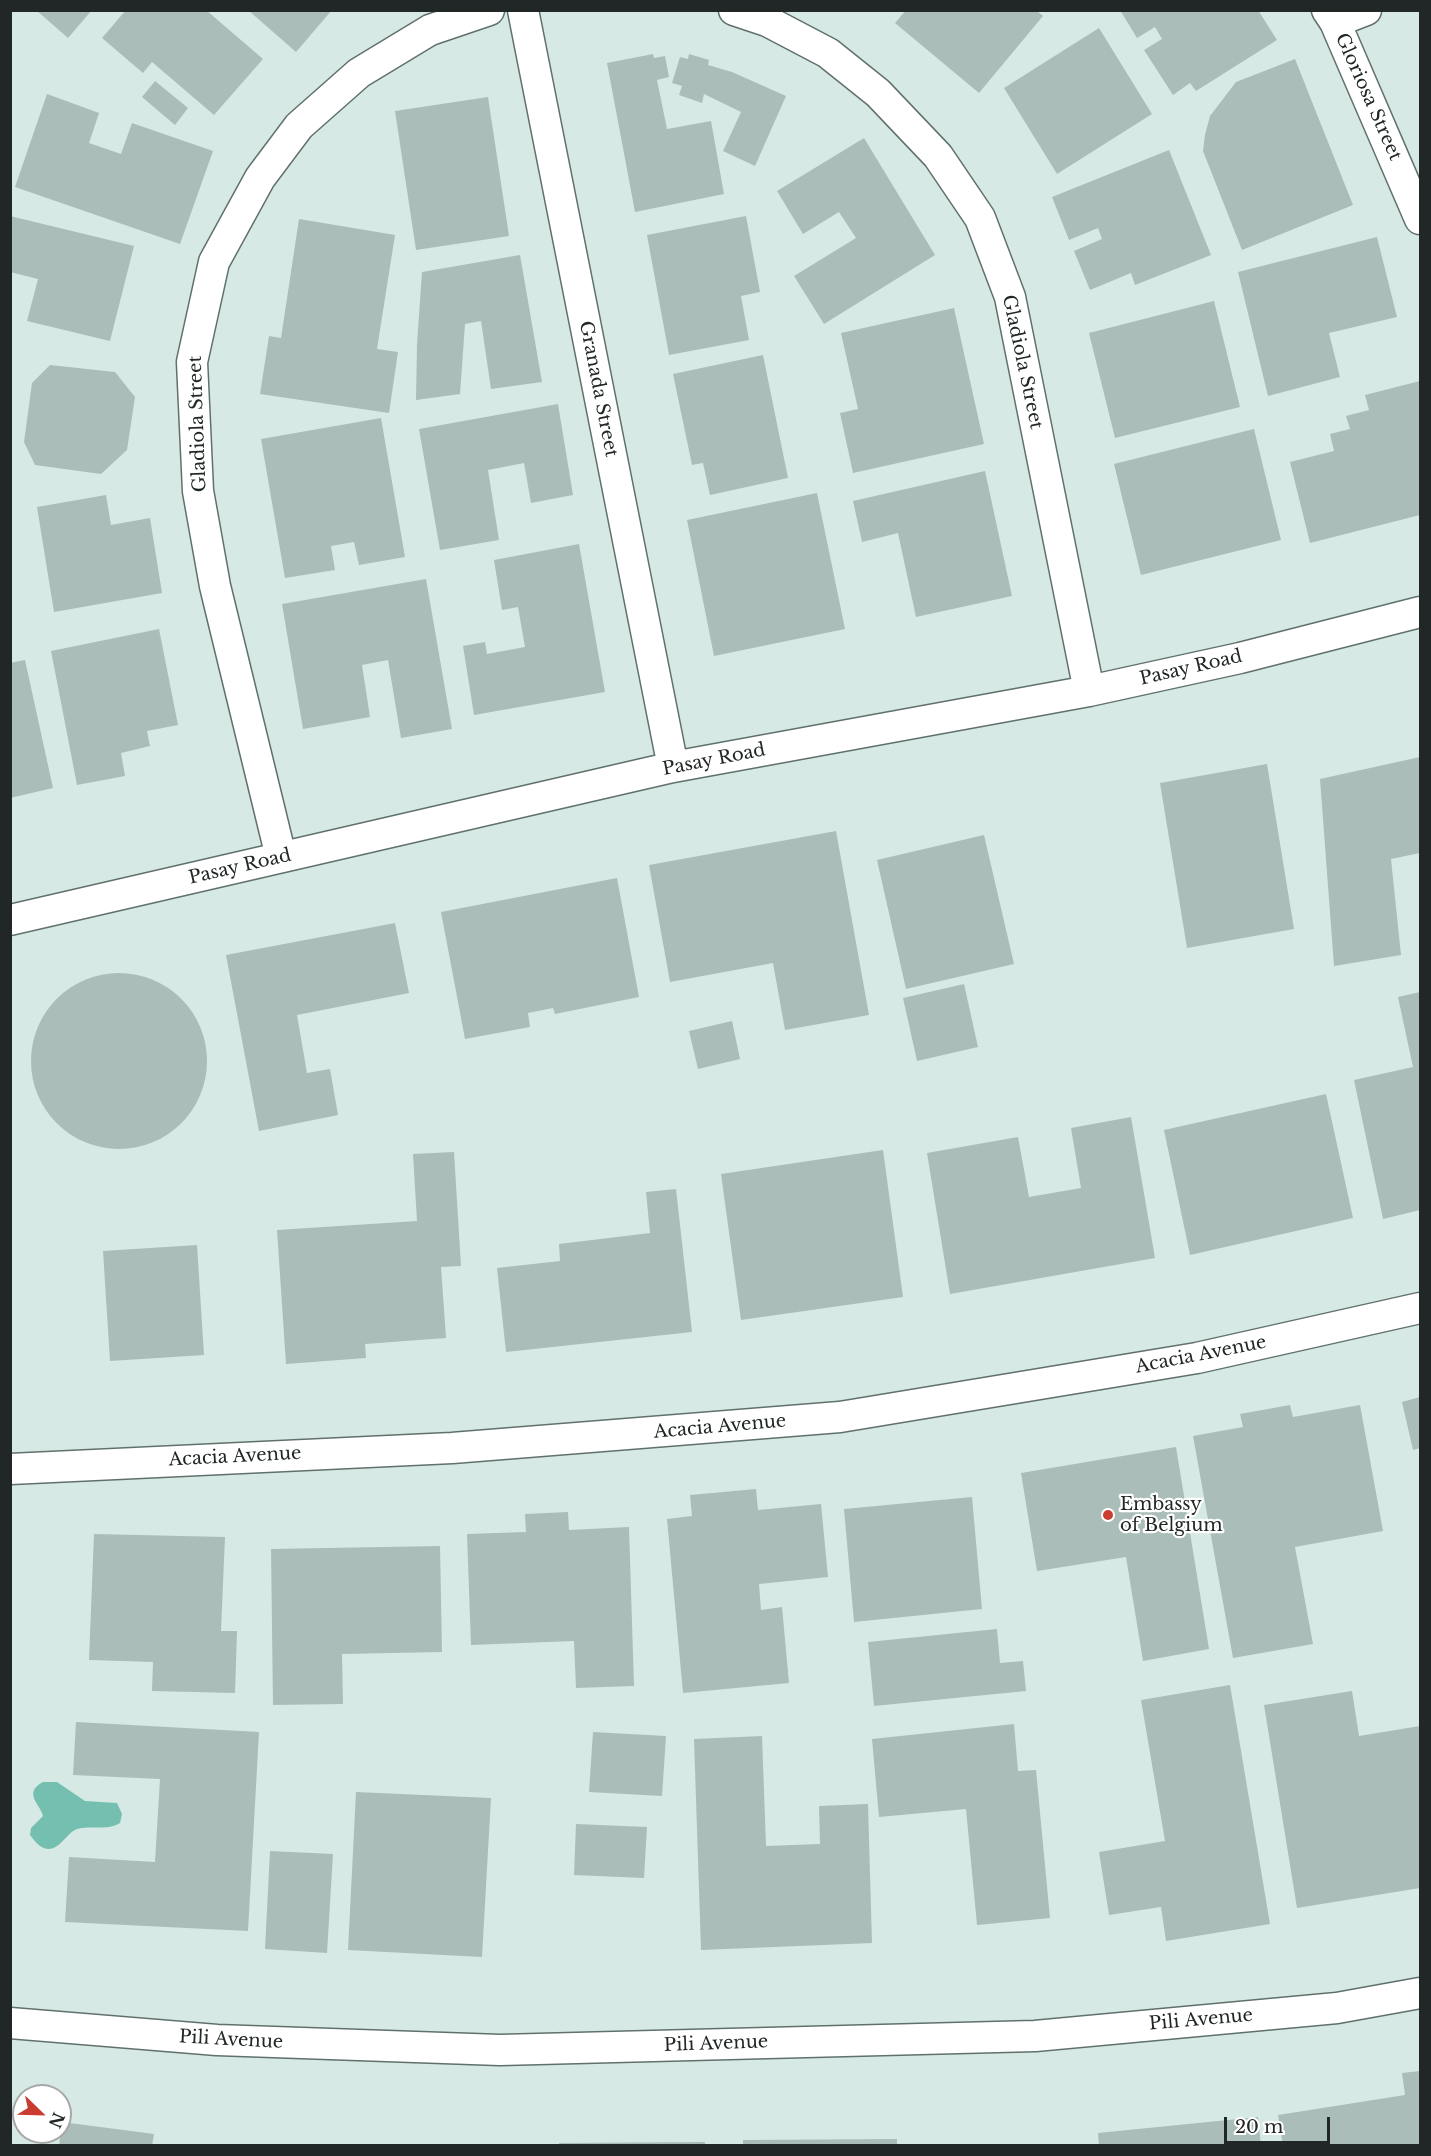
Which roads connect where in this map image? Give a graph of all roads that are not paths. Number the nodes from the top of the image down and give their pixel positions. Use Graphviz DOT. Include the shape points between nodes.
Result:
graph roads {
  1 [pos="489,10"];
  2 [pos="523,10"];
  3 [pos="734,10"];
  4 [pos="1366,10"];
  5 [pos="1331,16"];
  6 [pos="1420,219"];
  7 [pos="1420,612"];
  8 [pos="1089,691"];
  9 [pos="672,767"];
  10 [pos="281,857"];
  11 [pos="10,920"];
  12 [pos="1420,1308"];
  13 [pos="10,1469"];
  14 [pos="1420,1993"];
  15 [pos="10,2023"];
  1 -- 10 [label="street, Gladiola Street" via="430,30 359,73 299,126 260,178 214,262 192,362 198,491 215,586"];
  2 -- 9 [label="street, Granada Street"];
  3 -- 8 [label="street, Gladiola Street" via="767,21 828,53 878,93 938,156 980,218 1010,297"];
  4 -- 5 [label="street"];
  5 -- 6 [label="street, Gloriosa Street"];
  7 -- 8 [label="street, Pasay Road"];
  8 -- 9 [label="street, Pasay Road"];
  9 -- 10 [label="street, Pasay Road"];
  10 -- 11 [label="street, Pasay Road"];
  12 -- 13 [label="street, Acacia Avenue" via="1197,1358 840,1417 452,1448"];
  14 -- 15 [label="street, Pili Avenue" via="1337,2008 1035,2036 500,2050 217,2040"];
}
